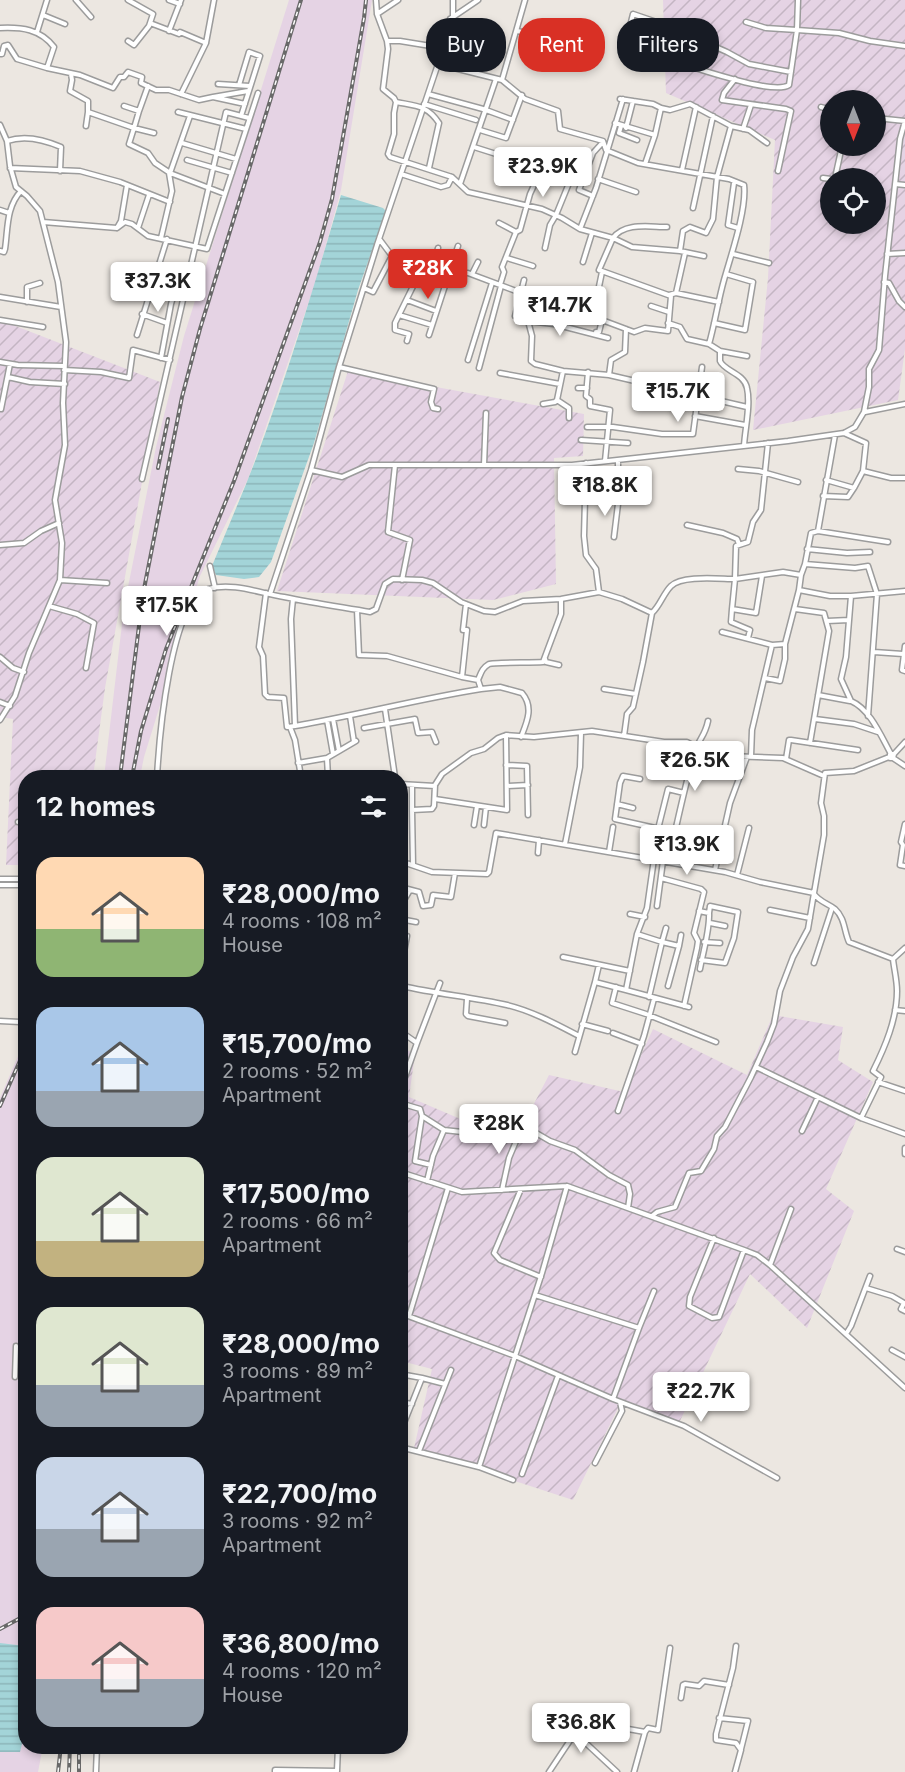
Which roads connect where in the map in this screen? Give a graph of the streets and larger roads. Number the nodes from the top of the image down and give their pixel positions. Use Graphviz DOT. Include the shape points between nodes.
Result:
graph roads {
  1 [pos="47,0"];
  2 [pos="76,0"];
  3 [pos="128,0"];
  4 [pos="169,0"];
  5 [pos="214,0"];
  6 [pos="375,0"];
  7 [pos="398,0"];
  8 [pos="453,0"];
  9 [pos="478,0"];
  10 [pos="525,0"];
  11 [pos="798,0"];
  12 [pos="180,2"];
  13 [pos="377,14"];
  14 [pos="43,15"];
  15 [pos="91,17"];
  16 [pos="453,17"];
  17 [pos="746,22"];
  18 [pos="150,23"];
  19 [pos="65,24"];
  20 [pos="671,27"];
  21 [pos="0,28"];
  22 [pos="797,30"];
  23 [pos="169,31"];
  24 [pos="517,31"];
  25 [pos="37,32"];
  26 [pos="128,41"];
  27 [pos="387,41"];
  28 [pos="206,43"];
  29 [pos="426,45"];
  30 [pos="905,46"];
  31 [pos="719,48"];
  32 [pos="0,54"];
  33 [pos="47,68"];
  34 [pos="435,72"];
  35 [pos="469,72"];
  36 [pos="710,72"];
  37 [pos="791,72"];
  38 [pos="71,74"];
  39 [pos="496,79"];
  40 [pos="735,79"];
  41 [pos="502,80"];
  42 [pos="218,84"];
  43 [pos="239,85"];
  44 [pos="147,86"];
  45 [pos="249,89"];
  46 [pos="258,93"];
  47 [pos="181,94"];
  48 [pos="428,94"];
  49 [pos="522,95"];
  50 [pos="213,97"];
  51 [pos="633,101"];
  52 [pos="396,102"];
  53 [pos="244,105"];
  54 [pos="424,105"];
  55 [pos="751,105"];
  56 [pos="124,106"];
  57 [pos="696,107"];
  58 [pos="253,108"];
  59 [pos="661,108"];
  60 [pos="484,110"];
  61 [pos="139,111"];
  62 [pos="88,112"];
  63 [pos="178,112"];
  64 [pos="190,116"];
  65 [pos="241,116"];
  66 [pos="713,116"];
  67 [pos="249,118"];
  68 [pos="886,119"];
  69 [pos="476,120"];
  70 [pos="513,120"];
  71 [pos="905,121"];
  72 [pos="615,123"];
  73 [pos="223,124"];
  74 [pos="0,125"];
  75 [pos="86,126"];
  76 [pos="731,126"];
  77 [pos="624,127"];
  78 [pos="134,128"];
  79 [pos="246,129"];
  80 [pos="743,129"];
  81 [pos="480,130"];
  82 [pos="154,133"];
  83 [pos="655,135"];
  84 [pos="637,140"];
  85 [pos="7,141"];
  86 [pos="603,141"];
  87 [pos="767,142"];
  88 [pos="182,143"];
  89 [pos="474,147"];
  90 [pos="606,150"];
  91 [pos="217,153"];
  92 [pos="236,159"];
  93 [pos="512,159"];
  94 [pos="187,160"];
  95 [pos="405,161"];
  96 [pos="645,164"];
  97 [pos="576,166"];
  98 [pos="213,167"];
  99 [pos="10,168"];
  100 [pos="429,168"];
  101 [pos="682,170"];
  102 [pos="60,171"];
  103 [pos="778,171"];
  104 [pos="169,173"];
  105 [pos="232,173"];
  106 [pos="401,174"];
  107 [pos="700,174"];
  108 [pos="453,177"];
  109 [pos="717,177"];
  110 [pos="598,179"];
  111 [pos="536,181"];
  112 [pos="733,182"];
  113 [pos="460,184"];
  114 [pos="895,184"];
  115 [pos="127,185"];
  116 [pos="905,185"];
  117 [pos="209,188"];
  118 [pos="21,191"];
  119 [pos="636,192"];
  120 [pos="225,194"];
  121 [pos="149,195"];
  122 [pos="593,196"];
  123 [pos="170,202"];
  124 [pos="526,207"];
  125 [pos="693,208"];
  126 [pos="0,210"];
  127 [pos="9,213"];
  128 [pos="556,215"];
  129 [pos="43,222"];
  130 [pos="499,223"];
  131 [pos="667,227"];
  132 [pos="117,228"];
  133 [pos="138,228"];
  134 [pos="738,228"];
  135 [pos="580,230"];
  136 [pos="516,232"];
  137 [pos="592,233"];
  138 [pos="161,238"];
  139 [pos="613,238"];
  140 [pos="166,239"];
  141 [pos="379,239"];
  142 [pos="195,246"];
  143 [pos="458,246"];
  144 [pos="438,248"];
  145 [pos="545,248"];
  146 [pos="0,251"];
  147 [pos="683,252"];
  148 [pos="905,253"];
  149 [pos="733,254"];
  150 [pos="887,254"];
  151 [pos="392,256"];
  152 [pos="704,256"];
  153 [pos="507,258"];
  154 [pos="478,262"];
  155 [pos="584,262"];
  156 [pos="769,263"];
  157 [pos="533,266"];
  158 [pos="158,268"];
  159 [pos="421,270"];
  160 [pos="432,272"];
  161 [pos="602,272"];
  162 [pos="449,273"];
  163 [pos="472,274"];
  164 [pos="726,274"];
  165 [pos="524,280"];
  166 [pos="884,282"];
  167 [pos="40,283"];
  168 [pos="492,283"];
  169 [pos="501,286"];
  170 [pos="364,288"];
  171 [pos="521,293"];
  172 [pos="676,293"];
  173 [pos="669,295"];
  174 [pos="0,297"];
  175 [pos="532,297"];
  176 [pos="547,298"];
  177 [pos="407,300"];
  178 [pos="27,302"];
  179 [pos="719,302"];
  180 [pos="651,306"];
  181 [pos="61,307"];
  182 [pos="905,307"];
  183 [pos="436,311"];
  184 [pos="669,312"];
  185 [pos="142,314"];
  186 [pos="399,315"];
  187 [pos="0,320"];
  188 [pos="529,320"];
  189 [pos="602,320"];
  190 [pos="167,323"];
  191 [pos="668,323"];
  192 [pos="714,323"];
  193 [pos="432,325"];
  194 [pos="43,327"];
  195 [pos="626,329"];
  196 [pos="594,334"];
  197 [pos="136,335"];
  198 [pos="429,335"];
  199 [pos="608,338"];
  200 [pos="407,341"];
  201 [pos="709,344"];
  202 [pos="720,351"];
  203 [pos="747,356"];
  204 [pos="161,358"];
  205 [pos="170,360"];
  206 [pos="468,360"];
  207 [pos="0,362"];
  208 [pos="10,364"];
  209 [pos="339,367"];
  210 [pos="702,367"];
  211 [pos="64,368"];
  212 [pos="479,368"];
  213 [pos="563,371"];
  214 [pos="588,372"];
  215 [pos="500,373"];
  216 [pos="609,375"];
  217 [pos="8,377"];
  218 [pos="65,384"];
  219 [pos="560,384"];
  220 [pos="578,388"];
  221 [pos="587,388"];
  222 [pos="698,396"];
  223 [pos="557,400"];
  224 [pos="543,404"];
  225 [pos="905,404"];
  226 [pos="747,407"];
  227 [pos="438,409"];
  228 [pos="1,410"];
  229 [pos="864,412"];
  230 [pos="486,413"];
  231 [pos="696,417"];
  232 [pos="568,418"];
  233 [pos="745,425"];
  234 [pos="587,427"];
  235 [pos="608,428"];
  236 [pos="844,433"];
  237 [pos="835,434"];
  238 [pos="581,440"];
  239 [pos="607,441"];
  240 [pos="628,443"];
  241 [pos="768,443"];
  242 [pos="744,446"];
  243 [pos="618,459"];
  244 [pos="605,461"];
  245 [pos="586,463"];
  246 [pos="395,465"];
  247 [pos="484,465"];
  248 [pos="738,469"];
  249 [pos="311,470"];
  250 [pos="863,471"];
  251 [pos="764,473"];
  252 [pos="142,478"];
  253 [pos="905,478"];
  254 [pos="826,480"];
  255 [pos="798,482"];
  256 [pos="854,488"];
  257 [pos="823,496"];
  258 [pos="58,523"];
  259 [pos="687,525"];
  260 [pos="818,531"];
  261 [pos="614,537"];
  262 [pos="888,542"];
  263 [pos="739,544"];
  264 [pos="0,545"];
  265 [pos="807,549"];
  266 [pos="870,552"];
  267 [pos="805,564"];
  268 [pos="210,566"];
  269 [pos="801,575"];
  270 [pos="762,576"];
  271 [pos="735,579"];
  272 [pos="60,580"];
  273 [pos="402,580"];
  274 [pos="107,583"];
  275 [pos="215,588"];
  276 [pos="799,590"];
  277 [pos="905,591"];
  278 [pos="598,592"];
  279 [pos="268,594"];
  280 [pos="877,594"];
  281 [pos="851,596"];
  282 [pos="561,598"];
  283 [pos="292,599"];
  284 [pos="466,604"];
  285 [pos="49,606"];
  286 [pos="732,609"];
  287 [pos="795,609"];
  288 [pos="357,610"];
  289 [pos="651,613"];
  290 [pos="849,620"];
  291 [pos="827,621"];
  292 [pos="722,632"];
  293 [pos="748,638"];
  294 [pos="785,644"];
  295 [pos="772,645"];
  296 [pos="905,646"];
  297 [pos="874,652"];
  298 [pos="903,654"];
  299 [pos="0,657"];
  300 [pos="544,660"];
  301 [pos="559,665"];
  302 [pos="86,668"];
  303 [pos="905,671"];
  304 [pos="24,672"];
  305 [pos="462,677"];
  306 [pos="764,678"];
  307 [pos="478,680"];
  308 [pos="481,689"];
  309 [pos="604,689"];
  310 [pos="636,694"];
  311 [pos="818,695"];
  312 [pos="851,701"];
  313 [pos="0,702"];
  314 [pos="10,706"];
  315 [pos="385,709"];
  316 [pos="350,716"];
  317 [pos="868,716"];
  318 [pos="1,719"];
  319 [pos="333,719"];
  320 [pos="814,719"];
  321 [pos="327,720"];
  322 [pos="708,721"];
  323 [pos="388,724"];
  324 [pos="292,726"];
  325 [pos="364,728"];
  326 [pos="581,732"];
  327 [pos="878,732"];
  328 [pos="506,735"];
  329 [pos="624,736"];
  330 [pos="522,737"];
  331 [pos="436,742"];
  332 [pos="905,742"];
  333 [pos="810,743"];
  334 [pos="696,747"];
  335 [pos="858,750"];
  336 [pos="339,751"];
  337 [pos="333,754"];
  338 [pos="749,756"];
  339 [pos="892,756"];
  340 [pos="327,758"];
  341 [pos="786,759"];
  342 [pos="298,763"];
  343 [pos="506,765"];
  344 [pos="905,766"];
  345 [pos="157,770"];
  346 [pos="300,770"];
  347 [pos="328,770"];
  348 [pos="394,770"];
  349 [pos="824,776"];
  350 [pos="640,779"];
  351 [pos="408,785"];
  352 [pos="412,785"];
  353 [pos="528,785"];
  354 [pos="435,786"];
  355 [pos="507,786"];
  356 [pos="684,793"];
  357 [pos="435,799"];
  358 [pos="617,804"];
  359 [pos="477,806"];
  360 [pos="486,807"];
  361 [pos="633,808"];
  362 [pos="412,810"];
  363 [pos="528,815"];
  364 [pos="905,824"];
  365 [pos="474,825"];
  366 [pos="484,825"];
  367 [pos="613,826"];
  368 [pos="749,828"];
  369 [pos="658,829"];
  370 [pos="673,832"];
  371 [pos="539,840"];
  372 [pos="565,844"];
  373 [pos="609,852"];
  374 [pos="538,853"];
  375 [pos="654,859"];
  376 [pos="665,861"];
  377 [pos="408,863"];
  378 [pos="413,865"];
  379 [pos="905,866"];
  380 [pos="715,870"];
  381 [pos="455,873"];
  382 [pos="737,875"];
  383 [pos="661,878"];
  384 [pos="0,879"];
  385 [pos="18,879"];
  386 [pos="0,885"];
  387 [pos="18,885"];
  388 [pos="410,890"];
  389 [pos="814,893"];
  390 [pos="408,894"];
  391 [pos="657,906"];
  392 [pos="832,908"];
  393 [pos="699,910"];
  394 [pos="770,910"];
  395 [pos="709,913"];
  396 [pos="630,914"];
  397 [pos="645,917"];
  398 [pos="810,918"];
  399 [pos="408,920"];
  400 [pos="416,922"];
  401 [pos="710,923"];
  402 [pos="726,926"];
  403 [pos="666,928"];
  404 [pos="637,934"];
  405 [pos="681,935"];
  406 [pos="662,942"];
  407 [pos="704,942"];
  408 [pos="720,943"];
  409 [pos="679,946"];
  410 [pos="905,948"];
  411 [pos="563,957"];
  412 [pos="893,958"];
  413 [pos="701,960"];
  414 [pos="814,963"];
  415 [pos="599,965"];
  416 [pos="700,969"];
  417 [pos="630,971"];
  418 [pos="595,982"];
  419 [pos="440,983"];
  420 [pos="668,986"];
  421 [pos="408,987"];
  422 [pos="616,987"];
  423 [pos="626,990"];
  424 [pos="436,994"];
  425 [pos="651,998"];
  426 [pos="467,999"];
  427 [pos="895,1010"];
  428 [pos="905,1011"];
  429 [pos="649,1016"];
  430 [pos="0,1021"];
  431 [pos="18,1022"];
  432 [pos="505,1023"];
  433 [pos="582,1024"];
  434 [pos="608,1031"];
  435 [pos="613,1033"];
  436 [pos="579,1036"];
  437 [pos="408,1037"];
  438 [pos="716,1042"];
  439 [pos="417,1043"];
  440 [pos="642,1044"];
  441 [pos="575,1052"];
  442 [pos="756,1067"];
  443 [pos="408,1068"];
  444 [pos="878,1082"];
  445 [pos="905,1091"];
  446 [pos="818,1097"];
  447 [pos="408,1105"];
  448 [pos="618,1111"];
  449 [pos="422,1116"];
  450 [pos="861,1118"];
  451 [pos="522,1126"];
  452 [pos="444,1130"];
  453 [pos="802,1131"];
  454 [pos="905,1134"];
  455 [pos="905,1148"];
  456 [pos="905,1154"];
  457 [pos="431,1165"];
  458 [pos="408,1175"];
  459 [pos="427,1181"];
  460 [pos="567,1186"];
  461 [pos="448,1188"];
  462 [pos="521,1189"];
  463 [pos="502,1190"];
  464 [pos="628,1208"];
  465 [pos="791,1209"];
  466 [pos="652,1216"];
  467 [pos="714,1238"];
  468 [pos="897,1249"];
  469 [pos="744,1250"];
  470 [pos="905,1252"];
  471 [pos="770,1265"];
  472 [pos="870,1276"];
  473 [pos="541,1277"];
  474 [pos="866,1288"];
  475 [pos="654,1291"];
  476 [pos="535,1295"];
  477 [pos="905,1311"];
  478 [pos="409,1316"];
  479 [pos="639,1328"];
  480 [pos="846,1334"];
  481 [pos="16,1346"];
  482 [pos="892,1350"];
  483 [pos="515,1356"];
  484 [pos="905,1357"];
  485 [pos="451,1370"];
  486 [pos="408,1375"];
  487 [pos="558,1376"];
  488 [pos="15,1377"];
  489 [pos="422,1378"];
  490 [pos="445,1384"];
  491 [pos="905,1388"];
  492 [pos="613,1399"];
  493 [pos="620,1402"];
  494 [pos="408,1403"];
  495 [pos="412,1404"];
  496 [pos="408,1414"];
  497 [pos="408,1449"];
  498 [pos="419,1451"];
  499 [pos="595,1463"];
  500 [pos="478,1467"];
  501 [pos="522,1474"];
  502 [pos="777,1478"];
  503 [pos="513,1480"];
  504 [pos="736,1646"];
  505 [pos="670,1648"];
  506 [pos="729,1685"];
  507 [pos="681,1698"];
  508 [pos="719,1718"];
  509 [pos="600,1724"];
  510 [pos="645,1732"];
  511 [pos="741,1750"];
  512 [pos="97,1754"];
  513 [pos="338,1754"];
  514 [pos="96,1772"];
  515 [pos="275,1772"];
  516 [pos="549,1772"];
  517 [pos="617,1772"];
  518 [pos="634,1772"];
  519 [pos="735,1772"];
  1 -- 14 [label="street"];
  2 -- 15 [label="street"];
  3 -- 18 [label="street" via="153,14"];
  4 -- 12 [label="street"];
  5 -- 28 [label="street"];
  6 -- 13 [label="street"];
  7 -- 13 [label="street"];
  8 -- 16 [label="street"];
  9 -- 16 [label="street"];
  10 -- 24 [label="street"];
  11 -- 22 [label="street"];
  12 -- 23 [label="street"];
  13 -- 27 [label="street"];
  14 -- 19 [label="street"];
  14 -- 25 [label="street"];
  17 -- 22 [label="street"];
  18 -- 23 [label="street"];
  18 -- 26 [label="street" via="134,45"];
  20 -- 20 [label="street" via="633,14 627,36 665,51"];
  21 -- 25 [label="street"];
  22 -- 30 [label="street" via="838,33"];
  22 -- 37 [label="street"];
  23 -- 28 [label="street"];
  24 -- 41 [label="street"];
  25 -- 33 [label="street" via="54,47"];
  27 -- 29 [label="street"];
  27 -- 52 [label="street" via="383,89"];
  28 -- 47 [label="street"];
  31 -- 37 [label="street" via="749,64"];
  32 -- 33 [label="street" via="8,45 17,59"];
  33 -- 38 [label="street"];
  34 -- 48 [label="street"];
  35 -- 39 [label="street"];
  36 -- 40 [label="street"];
  37 -- 40 [label="street" via="789,85 784,88"];
  38 -- 44 [label="street" via="113,88 128,72 142,77 141,83"];
  38 -- 62 [label="street" via="70,91 88,100"];
  39 -- 41 [label="street"];
  39 -- 60 [label="street"];
  40 -- 55 [label="street" via="722,100"];
  41 -- 49 [label="street"];
  42 -- 43 [label="street"];
  43 -- 45 [label="street"];
  43 -- 45 [label="street" via="249,52 260,56"];
  44 -- 47 [label="street"];
  44 -- 61 [label="street"];
  45 -- 50 [label="street"];
  45 -- 53 [label="street"];
  46 -- 58 [label="street"];
  47 -- 50 [label="street" via="199,100"];
  48 -- 54 [label="street"];
  48 -- 60 [label="street"];
  49 -- 70 [label="street"];
  49 -- 86 [label="street" via="558,111 560,129"];
  50 -- 53 [label="street"];
  51 -- 59 [label="street"];
  51 -- 72 [label="street" via="621,99"];
  51 -- 77 [label="street"];
  52 -- 54 [label="street"];
  52 -- 95 [label="street" via="388,154"];
  53 -- 58 [label="street"];
  53 -- 65 [label="street"];
  54 -- 69 [label="street"];
  54 -- 95 [label="street"];
  54 -- 100 [label="street" via="439,123"];
  55 -- 80 [label="street"];
  55 -- 103 [label="street" via="790,111"];
  56 -- 61 [label="street"];
  57 -- 59 [label="street" via="690,104 670,110"];
  57 -- 66 [label="street"];
  57 -- 101 [label="street"];
  58 -- 67 [label="street"];
  59 -- 83 [label="street"];
  60 -- 70 [label="street"];
  60 -- 81 [label="street"];
  61 -- 78 [label="street"];
  62 -- 75 [label="street"];
  62 -- 78 [label="street"];
  63 -- 64 [label="street"];
  64 -- 73 [label="street"];
  64 -- 88 [label="street"];
  65 -- 67 [label="street"];
  65 -- 73 [label="street" via="226,112"];
  66 -- 76 [label="street"];
  66 -- 107 [label="street"];
  67 -- 79 [label="street"];
  68 -- 71 [label="street"];
  70 -- 81 [label="street" via="506,138"];
  71 -- 114 [label="street"];
  72 -- 77 [label="street"];
  72 -- 90 [label="street"];
  73 -- 79 [label="street"];
  73 -- 91 [label="street"];
  74 -- 85 [label="street"];
  76 -- 80 [label="street"];
  76 -- 109 [label="street"];
  77 -- 83 [label="street"];
  77 -- 84 [label="street" via="619,133"];
  78 -- 82 [label="street"];
  78 -- 104 [label="street" via="129,144 148,153 155,164"];
  79 -- 92 [label="street"];
  80 -- 87 [label="street"];
  81 -- 89 [label="street"];
  83 -- 96 [label="street"];
  85 -- 99 [label="street"];
  85 -- 102 [label="street" via="26,138 61,147"];
  86 -- 90 [label="street"];
  86 -- 122 [label="street" via="593,153 579,190"];
  88 -- 91 [label="street"];
  88 -- 104 [label="street"];
  89 -- 93 [label="street"];
  89 -- 113 [label="street"];
  90 -- 96 [label="street"];
  90 -- 110 [label="street"];
  91 -- 92 [label="street"];
  91 -- 98 [label="street"];
  92 -- 105 [label="street"];
  94 -- 98 [label="street"];
  95 -- 100 [label="street"];
  95 -- 106 [label="street"];
  96 -- 101 [label="street"];
  97 -- 128 [label="street"];
  98 -- 105 [label="street"];
  98 -- 117 [label="street"];
  99 -- 102 [label="street"];
  99 -- 118 [label="street"];
  100 -- 108 [label="street"];
  101 -- 107 [label="street"];
  102 -- 115 [label="street" via="80,171"];
  104 -- 117 [label="street"];
  104 -- 123 [label="street"];
  105 -- 120 [label="street"];
  106 -- 108 [label="street" via="441,187"];
  106 -- 141 [label="street"];
  107 -- 109 [label="street"];
  107 -- 125 [label="street"];
  108 -- 113 [label="street"];
  109 -- 112 [label="street"];
  109 -- 147 [label="street" via="711,225 706,233 690,227 683,231"];
  110 -- 119 [label="street"];
  110 -- 122 [label="street"];
  111 -- 124 [label="street"];
  112 -- 134 [label="street" via="728,225"];
  112 -- 134 [label="street" via="745,186"];
  113 -- 124 [label="street" via="468,192"];
  114 -- 116 [label="street"];
  114 -- 150 [label="street"];
  115 -- 121 [label="street"];
  115 -- 132 [label="street"];
  117 -- 120 [label="street"];
  117 -- 142 [label="street"];
  118 -- 127 [label="street"];
  118 -- 129 [label="street" via="40,211"];
  120 -- 142 [label="street" via="207,249"];
  121 -- 123 [label="street"];
  121 -- 133 [label="street"];
  122 -- 135 [label="street"];
  123 -- 138 [label="street"];
  124 -- 128 [label="street"];
  124 -- 136 [label="street"];
  126 -- 127 [label="street"];
  127 -- 146 [label="street" via="5,249"];
  128 -- 135 [label="street"];
  128 -- 145 [label="street" via="548,229"];
  129 -- 132 [label="street"];
  129 -- 181 [label="street"];
  130 -- 136 [label="street"];
  131 -- 139 [label="street" via="625,228"];
  132 -- 133 [label="street" via="125,222"];
  133 -- 138 [label="street" via="148,236"];
  134 -- 149 [label="street"];
  135 -- 137 [label="street"];
  136 -- 153 [label="street"];
  137 -- 139 [label="street"];
  137 -- 155 [label="street"];
  138 -- 140 [label="street"];
  139 -- 147 [label="street" via="633,248"];
  139 -- 161 [label="street" via="599,270"];
  140 -- 142 [label="street"];
  140 -- 158 [label="street"];
  141 -- 151 [label="street"];
  141 -- 170 [label="street"];
  142 -- 205 [label="street"];
  143 -- 162 [label="street"];
  144 -- 160 [label="street"];
  147 -- 152 [label="street"];
  147 -- 172 [label="street"];
  148 -- 150 [label="street"];
  149 -- 156 [label="street"];
  149 -- 164 [label="street"];
  150 -- 166 [label="street"];
  151 -- 159 [label="street" via="403,265"];
  151 -- 170 [label="street" via="373,292"];
  153 -- 157 [label="street"];
  153 -- 169 [label="street" via="502,267"];
  154 -- 163 [label="street"];
  158 -- 185 [label="street"];
  158 -- 190 [label="street" via="170,272 178,281"];
  159 -- 160 [label="street"];
  159 -- 177 [label="street"];
  160 -- 162 [label="street"];
  161 -- 173 [label="street"];
  161 -- 189 [label="street" via="596,301"];
  162 -- 163 [label="street"];
  162 -- 183 [label="street"];
  163 -- 168 [label="street"];
  164 -- 179 [label="street"];
  164 -- 192 [label="street" via="753,282 745,330"];
  165 -- 171 [label="street"];
  166 -- 182 [label="street" via="889,283"];
  166 -- 229 [label="street" via="879,350 869,369"];
  167 -- 178 [label="street" via="27,286"];
  168 -- 169 [label="street"];
  168 -- 206 [label="street"];
  169 -- 171 [label="street"];
  169 -- 212 [label="street"];
  170 -- 209 [label="street"];
  171 -- 175 [label="street"];
  171 -- 188 [label="street" via="515,316"];
  172 -- 173 [label="street"];
  172 -- 179 [label="street"];
  173 -- 184 [label="street"];
  174 -- 178 [label="street"];
  175 -- 176 [label="street"];
  175 -- 188 [label="street"];
  177 -- 183 [label="street"];
  177 -- 186 [label="street"];
  178 -- 181 [label="street"];
  179 -- 192 [label="street"];
  180 -- 184 [label="street"];
  181 -- 211 [label="street" via="66,342"];
  183 -- 193 [label="street"];
  184 -- 191 [label="street"];
  185 -- 190 [label="street"];
  185 -- 197 [label="street"];
  186 -- 193 [label="street"];
  186 -- 200 [label="street" via="394,329 408,334"];
  187 -- 194 [label="street"];
  188 -- 196 [label="street"];
  188 -- 213 [label="street" via="531,361"];
  189 -- 195 [label="street"];
  189 -- 196 [label="street" via="599,332"];
  190 -- 204 [label="street"];
  191 -- 195 [label="street" via="668,332"];
  191 -- 201 [label="street" via="680,327 687,339"];
  192 -- 201 [label="street"];
  193 -- 198 [label="street"];
  195 -- 216 [label="street" via="625,352 611,360"];
  196 -- 199 [label="street"];
  201 -- 202 [label="street"];
  202 -- 203 [label="street"];
  202 -- 226 [label="street" via="720,361 747,385"];
  204 -- 205 [label="street"];
  204 -- 211 [label="street" via="133,350 129,378"];
  205 -- 252 [label="street"];
  207 -- 208 [label="street"];
  208 -- 211 [label="street"];
  208 -- 217 [label="street"];
  209 -- 227 [label="street" via="434,389 431,402"];
  209 -- 249 [label="street"];
  210 -- 222 [label="street"];
  211 -- 218 [label="street"];
  213 -- 214 [label="street"];
  213 -- 219 [label="street"];
  214 -- 216 [label="street"];
  214 -- 221 [label="street"];
  215 -- 219 [label="street"];
  216 -- 222 [label="street"];
  217 -- 218 [label="street"];
  217 -- 228 [label="street"];
  218 -- 258 [label="street" via="65,446 55,500"];
  219 -- 223 [label="street"];
  220 -- 221 [label="street"];
  221 -- 235 [label="street" via="591,407 610,409"];
  222 -- 226 [label="street"];
  222 -- 231 [label="street"];
  223 -- 224 [label="street"];
  223 -- 232 [label="street" via="569,408"];
  225 -- 229 [label="street"];
  226 -- 233 [label="street"];
  229 -- 236 [label="street" via="855,427"];
  230 -- 247 [label="street"];
  231 -- 233 [label="street"];
  231 -- 235 [label="street" via="693,434"];
  233 -- 242 [label="street"];
  234 -- 235 [label="street"];
  235 -- 239 [label="street"];
  236 -- 237 [label="street"];
  236 -- 250 [label="street" via="866,443"];
  237 -- 241 [label="street"];
  237 -- 254 [label="street"];
  238 -- 239 [label="street"];
  239 -- 240 [label="street"];
  239 -- 244 [label="street"];
  241 -- 242 [label="street"];
  241 -- 251 [label="street"];
  242 -- 243 [label="street"];
  243 -- 244 [label="street"];
  243 -- 261 [label="street"];
  244 -- 245 [label="street"];
  245 -- 247 [label="street"];
  245 -- 278 [label="street" via="584,536 586,555 596,569"];
  246 -- 247 [label="street"];
  246 -- 249 [label="street" via="369,465 342,477"];
  246 -- 273 [label="street" via="388,532 410,540"];
  248 -- 251 [label="street"];
  249 -- 279 [label="street"];
  250 -- 253 [label="street"];
  250 -- 256 [label="street"];
  251 -- 255 [label="street"];
  251 -- 263 [label="street" via="759,514 748,542"];
  254 -- 256 [label="street"];
  254 -- 257 [label="street"];
  256 -- 257 [label="street" via="848,497"];
  257 -- 260 [label="street"];
  258 -- 264 [label="street" via="24,543"];
  258 -- 272 [label="street" via="62,543"];
  259 -- 263 [label="street" via="733,537"];
  260 -- 262 [label="street"];
  260 -- 265 [label="street" via="809,534"];
  263 -- 271 [label="street"];
  265 -- 266 [label="street"];
  265 -- 267 [label="street"];
  267 -- 269 [label="street"];
  267 -- 280 [label="street" via="868,566"];
  268 -- 275 [label="street"];
  269 -- 270 [label="street" via="783,572"];
  269 -- 276 [label="street"];
  270 -- 271 [label="street"];
  270 -- 286 [label="street" via="756,613"];
  271 -- 286 [label="street"];
  271 -- 289 [label="street" via="704,578 671,585"];
  272 -- 274 [label="street"];
  272 -- 285 [label="street"];
  273 -- 284 [label="street" via="433,583"];
  273 -- 288 [label="street" via="393,579 385,584 376,609"];
  275 -- 279 [label="street" via="246,588"];
  275 -- 345 [label="street" via="205,590 187,608 170,666"];
  276 -- 281 [label="street"];
  276 -- 287 [label="street"];
  277 -- 280 [label="street"];
  278 -- 282 [label="street"];
  278 -- 289 [label="street"];
  279 -- 283 [label="street"];
  279 -- 324 [label="street" via="259,647 265,694 284,698 287,727"];
  280 -- 281 [label="street"];
  280 -- 297 [label="street"];
  281 -- 290 [label="street"];
  282 -- 284 [label="street" via="523,601 495,612"];
  282 -- 300 [label="street" via="561,614"];
  283 -- 288 [label="street"];
  283 -- 324 [label="street"];
  284 -- 305 [label="street"];
  285 -- 302 [label="street" via="94,623"];
  285 -- 304 [label="street"];
  286 -- 293 [label="street" via="731,622 750,630"];
  287 -- 291 [label="street" via="824,613"];
  287 -- 294 [label="street"];
  288 -- 305 [label="street" via="359,655 387,656"];
  289 -- 310 [label="street"];
  290 -- 291 [label="street"];
  290 -- 312 [label="street" via="841,679"];
  291 -- 311 [label="street" via="828,643"];
  292 -- 293 [label="street"];
  293 -- 295 [label="street"];
  294 -- 295 [label="street"];
  294 -- 306 [label="street" via="780,681"];
  295 -- 306 [label="street"];
  296 -- 298 [label="street"];
  297 -- 298 [label="street"];
  297 -- 317 [label="street"];
  298 -- 303 [label="street"];
  299 -- 304 [label="street"];
  300 -- 301 [label="street"];
  300 -- 307 [label="street" via="490,663"];
  304 -- 314 [label="street"];
  305 -- 307 [label="street"];
  306 -- 338 [label="street"];
  307 -- 308 [label="street"];
  308 -- 315 [label="street"];
  308 -- 330 [label="street" via="507,688 522,693 529,710"];
  309 -- 310 [label="street"];
  310 -- 329 [label="street" via="627,714"];
  311 -- 312 [label="street"];
  311 -- 320 [label="street"];
  312 -- 317 [label="street"];
  313 -- 314 [label="street"];
  314 -- 318 [label="street"];
  315 -- 316 [label="street"];
  315 -- 323 [label="street"];
  316 -- 319 [label="street"];
  316 -- 336 [label="street" via="355,741"];
  317 -- 327 [label="street"];
  319 -- 321 [label="street"];
  319 -- 336 [label="street"];
  320 -- 327 [label="street" via="854,724"];
  320 -- 333 [label="street"];
  321 -- 324 [label="street"];
  321 -- 337 [label="street"];
  322 -- 334 [label="street"];
  323 -- 325 [label="street"];
  323 -- 331 [label="street" via="415,720 418,733 432,732"];
  323 -- 348 [label="street"];
  324 -- 342 [label="street"];
  326 -- 329 [label="street"];
  326 -- 330 [label="street"];
  326 -- 372 [label="street" via="580,767"];
  327 -- 339 [label="street"];
  328 -- 330 [label="street"];
  328 -- 343 [label="street"];
  328 -- 354 [label="street" via="468,755 442,774"];
  329 -- 334 [label="street" via="687,742"];
  332 -- 339 [label="street"];
  333 -- 335 [label="street"];
  333 -- 341 [label="street" via="789,740"];
  334 -- 338 [label="street" via="728,756"];
  334 -- 356 [label="street"];
  336 -- 337 [label="street"];
  337 -- 340 [label="street"];
  338 -- 341 [label="street"];
  338 -- 380 [label="street" via="730,803"];
  339 -- 344 [label="street"];
  339 -- 349 [label="street" via="854,771 833,771"];
  340 -- 342 [label="street"];
  340 -- 347 [label="street"];
  341 -- 349 [label="street"];
  342 -- 346 [label="street"];
  343 -- 353 [label="street" via="527,766"];
  343 -- 355 [label="street"];
  349 -- 389 [label="street" via="824,835"];
  350 -- 358 [label="street" via="623,776"];
  351 -- 352 [label="street"];
  352 -- 354 [label="street"];
  352 -- 362 [label="street"];
  353 -- 355 [label="street"];
  353 -- 363 [label="street"];
  354 -- 357 [label="street"];
  355 -- 360 [label="street" via="507,810"];
  356 -- 369 [label="street" via="668,789"];
  356 -- 370 [label="street"];
  357 -- 359 [label="street"];
  357 -- 362 [label="street" via="432,809"];
  358 -- 361 [label="street"];
  358 -- 369 [label="street" via="615,819"];
  359 -- 360 [label="street"];
  359 -- 365 [label="street"];
  360 -- 366 [label="street"];
  362 -- 378 [label="street"];
  364 -- 379 [label="street" via="900,865"];
  367 -- 373 [label="street"];
  368 -- 382 [label="street"];
  369 -- 370 [label="street"];
  370 -- 376 [label="street"];
  371 -- 372 [label="street"];
  371 -- 374 [label="street"];
  371 -- 381 [label="street" via="496,833 487,874"];
  372 -- 373 [label="street"];
  373 -- 375 [label="street"];
  375 -- 376 [label="street"];
  375 -- 397 [label="street"];
  376 -- 380 [label="street"];
  376 -- 383 [label="street"];
  377 -- 378 [label="street"];
  378 -- 381 [label="street" via="432,872"];
  380 -- 382 [label="street"];
  381 -- 388 [label="street" via="451,897 433,895 431,905 423,906 419,892"];
  382 -- 389 [label="street"];
  383 -- 391 [label="street"];
  383 -- 393 [label="street" via="703,890"];
  384 -- 385 [label="street"];
  386 -- 387 [label="street"];
  388 -- 390 [label="street"];
  389 -- 392 [label="street"];
  389 -- 398 [label="street"];
  392 -- 412 [label="street" via="843,920 849,942"];
  392 -- 414 [label="street"];
  393 -- 395 [label="street"];
  393 -- 425 [label="street" via="693,936 698,941 686,1007"];
  394 -- 398 [label="street"];
  395 -- 401 [label="street"];
  395 -- 413 [label="street" via="710,906 738,912 725,963"];
  396 -- 397 [label="street"];
  397 -- 404 [label="street"];
  398 -- 442 [label="street" via="780,991 774,1024"];
  399 -- 400 [label="street"];
  401 -- 402 [label="street"];
  401 -- 407 [label="street"];
  403 -- 406 [label="street"];
  404 -- 406 [label="street"];
  404 -- 417 [label="street"];
  405 -- 409 [label="street"];
  406 -- 409 [label="street"];
  406 -- 425 [label="street"];
  407 -- 408 [label="street"];
  407 -- 413 [label="street"];
  409 -- 420 [label="street"];
  410 -- 412 [label="street"];
  411 -- 415 [label="street"];
  412 -- 427 [label="street"];
  413 -- 416 [label="street"];
  415 -- 417 [label="street"];
  415 -- 418 [label="street"];
  417 -- 423 [label="street"];
  418 -- 422 [label="street"];
  418 -- 433 [label="street"];
  419 -- 424 [label="street"];
  421 -- 424 [label="street"];
  422 -- 423 [label="street"];
  422 -- 429 [label="street" via="612,1003"];
  423 -- 425 [label="street"];
  424 -- 426 [label="street"];
  424 -- 439 [label="street"];
  425 -- 429 [label="street"];
  426 -- 432 [label="street" via="468,1016"];
  426 -- 436 [label="street" via="509,1006"];
  427 -- 428 [label="street"];
  427 -- 444 [label="street" via="873,1071 881,1077"];
  429 -- 438 [label="street"];
  429 -- 440 [label="street"];
  430 -- 431 [label="street"];
  433 -- 434 [label="street"];
  433 -- 436 [label="street"];
  435 -- 440 [label="street"];
  436 -- 441 [label="street"];
  437 -- 439 [label="street"];
  439 -- 443 [label="street"];
  440 -- 448 [label="street"];
  442 -- 446 [label="street"];
  442 -- 466 [label="street" via="717,1136 714,1149 700,1170 688,1173 675,1208"];
  444 -- 445 [label="street"];
  444 -- 450 [label="street"];
  446 -- 450 [label="street"];
  446 -- 453 [label="street"];
  447 -- 449 [label="street" via="420,1109"];
  449 -- 452 [label="street"];
  449 -- 457 [label="street" via="415,1161"];
  450 -- 454 [label="street"];
  451 -- 452 [label="street" via="494,1117 462,1132"];
  451 -- 463 [label="street"];
  451 -- 464 [label="street" via="575,1150 628,1185"];
  452 -- 457 [label="street"];
  455 -- 456 [label="street"];
  457 -- 459 [label="street"];
  458 -- 459 [label="street"];
  459 -- 461 [label="street"];
  460 -- 462 [label="street"];
  460 -- 464 [label="street"];
  460 -- 473 [label="street"];
  461 -- 463 [label="street" via="462,1192"];
  461 -- 478 [label="street"];
  462 -- 463 [label="street"];
  462 -- 473 [label="street" via="494,1254"];
  464 -- 466 [label="street"];
  465 -- 471 [label="street"];
  466 -- 467 [label="street"];
  467 -- 469 [label="street"];
  467 -- 469 [label="street" via="689,1306 712,1318 718,1317"];
  468 -- 470 [label="street"];
  469 -- 471 [label="street"];
  471 -- 480 [label="street"];
  472 -- 474 [label="street"];
  473 -- 476 [label="street"];
  474 -- 477 [label="street" via="904,1303 901,1310"];
  474 -- 480 [label="street"];
  475 -- 479 [label="street"];
  476 -- 479 [label="street"];
  476 -- 483 [label="street"];
  478 -- 483 [label="street"];
  479 -- 492 [label="street"];
  480 -- 491 [label="street"];
  481 -- 488 [label="street"];
  482 -- 484 [label="street"];
  483 -- 487 [label="street"];
  483 -- 500 [label="street"];
  485 -- 490 [label="street"];
  486 -- 489 [label="street"];
  487 -- 492 [label="street"];
  487 -- 501 [label="street"];
  489 -- 490 [label="street"];
  489 -- 495 [label="street"];
  490 -- 498 [label="street"];
  492 -- 493 [label="street"];
  493 -- 499 [label="street" via="622,1411"];
  493 -- 502 [label="street" via="684,1426"];
  494 -- 495 [label="street"];
  495 -- 496 [label="street"];
  497 -- 498 [label="street"];
  498 -- 500 [label="street"];
  500 -- 503 [label="street"];
  504 -- 506 [label="street"];
  505 -- 510 [label="street" via="658,1730 648,1728"];
  506 -- 507 [label="street" via="704,1681 699,1686 685,1684"];
  506 -- 508 [label="street"];
  508 -- 511 [label="street" via="716,1740 736,1743"];
  508 -- 511 [label="street" via="748,1721"];
  509 -- 510 [label="street"];
  510 -- 518 [label="street"];
  511 -- 519 [label="street"];
  512 -- 514 [label="street"];
  513 -- 515 [label="street" via="337,1771"];
  516 -- 517 [label="street" via="575,1733"];
}
